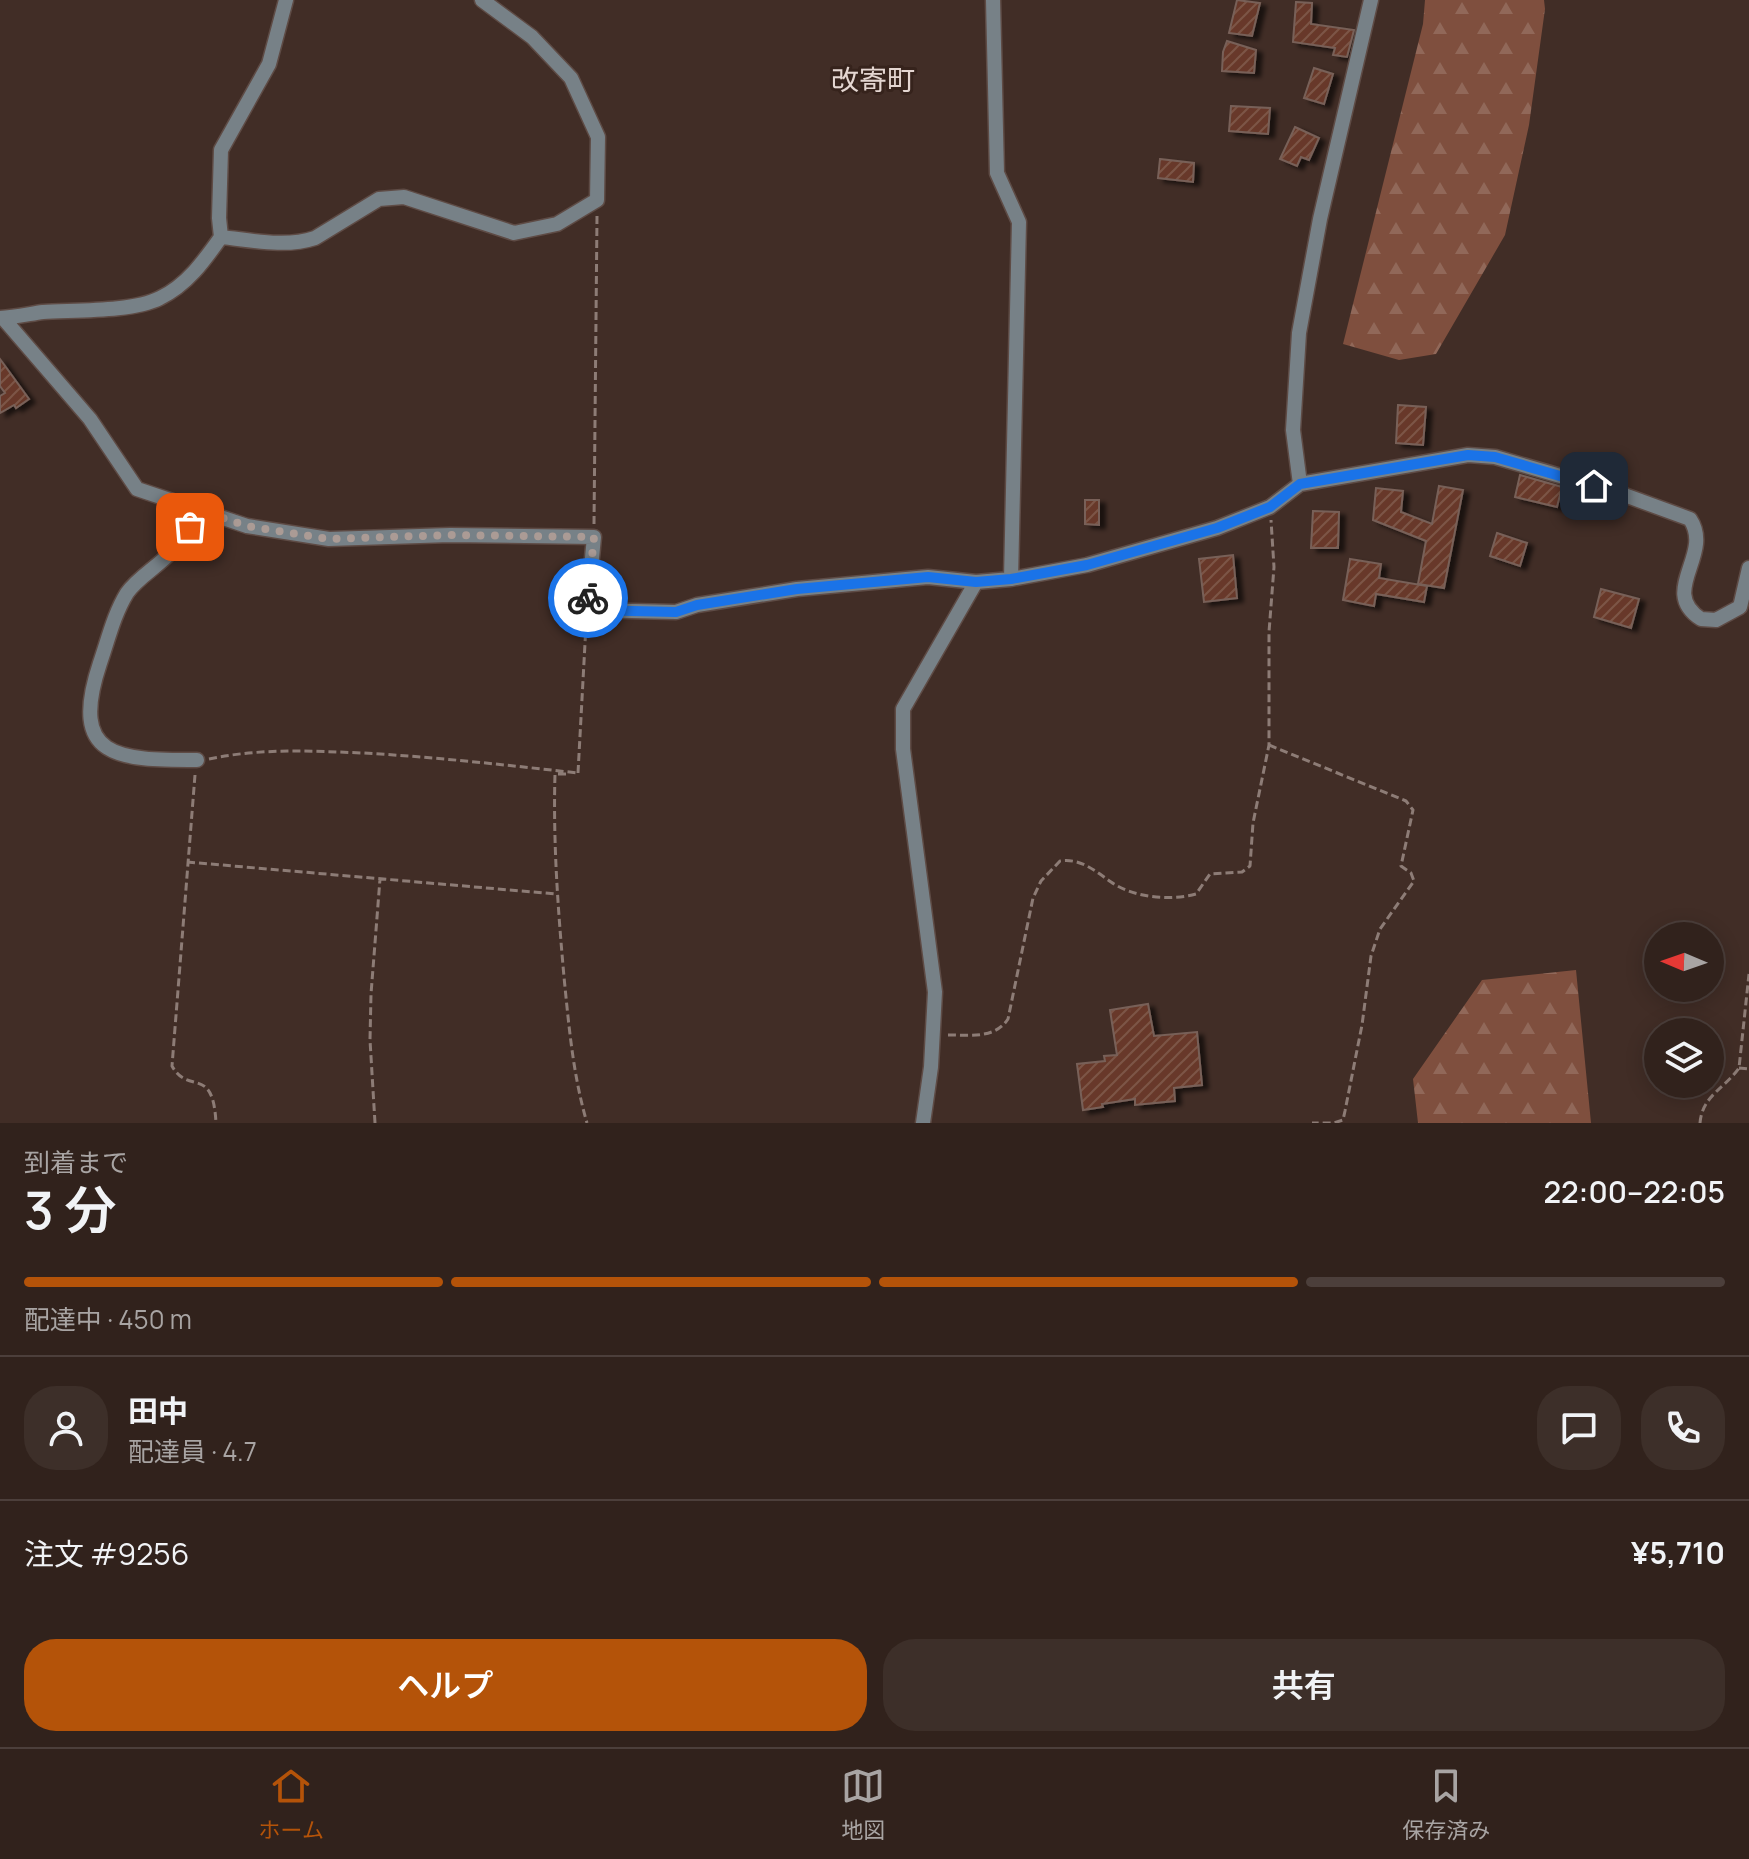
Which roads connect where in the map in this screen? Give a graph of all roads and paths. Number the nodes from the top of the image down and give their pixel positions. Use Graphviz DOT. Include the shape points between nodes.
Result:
graph roads {
  1 [pos="286,0"];
  2 [pos="482,0"];
  3 [pos="993,0"];
  4 [pos="1371,0"];
  5 [pos="597,200"];
  6 [pos="221,237"];
  7 [pos="2,318"];
  8 [pos="1300,484"];
  9 [pos="1270,507"];
  10 [pos="201,511"];
  11 [pos="594,537"];
  12 [pos="1749,568"];
  13 [pos="1011,579"];
  14 [pos="976,582"];
  15 [pos="587,610"];
  16 [pos="1269,745"];
  17 [pos="197,760"];
  18 [pos="578,773"];
  19 [pos="187,862"];
  20 [pos="380,879"];
  21 [pos="556,894"];
  22 [pos="1749,974"];
  23 [pos="933,1034"];
  24 [pos="1739,1068"];
  25 [pos="1749,1069"];
  26 [pos="216,1123"];
  27 [pos="375,1123"];
  28 [pos="587,1123"];
  29 [pos="923,1123"];
  30 [pos="1312,1123"];
  31 [pos="1700,1123"];
  1 -- 6 [label="street" via="269,64 221,150"];
  2 -- 5 [label="street" via="532,37 571,78 598,137"];
  3 -- 13 [label="street" via="997,173 1019,222"];
  4 -- 8 [label="street" via="1299,333 1293,430"];
  5 -- 6 [label="street" via="557,224 514,233 404,197 379,199 303,242"];
  5 -- 11 [label="path"];
  6 -- 7 [label="street" via="198,269 159,299 136,306"];
  7 -- 10 [label="street" via="90,419 137,489"];
  8 -- 9 [label="street"];
  8 -- 12 [label="street" via="1468,455 1495,457 1690,519 1698,541 1684,591 1689,608 1701,619 1716,620 1740,607"];
  9 -- 13 [label="street" via="1135,552"];
  9 -- 16 [label="path" via="1274,567"];
  10 -- 11 [label="street" via="247,526 329,539"];
  10 -- 17 [label="street" via="172,551 128,592 93,686 89,716 102,746 125,757"];
  11 -- 15 [label="street"];
  13 -- 14 [label="street"];
  14 -- 15 [label="street" via="928,577 797,589 676,612"];
  14 -- 23 [label="street" via="903,709 903,749 935,992"];
  15 -- 18 [label="path"];
  16 -- 23 [label="path" via="1250,866 1242,872 1210,874 1196,894 1182,898 1145,895 1112,883 1080,862 1060,861 1033,898 1004,1026 979,1035"];
  16 -- 30 [label="path" via="1406,801 1413,810 1401,866 1414,881 1380,929 1371,956 1343,1120"];
  17 -- 18 [label="path" via="284,749"];
  17 -- 19 [label="path"];
  18 -- 21 [label="path" via="555,774"];
  19 -- 20 [label="path"];
  19 -- 26 [label="path" via="172,1066 212,1093"];
  20 -- 21 [label="path"];
  20 -- 27 [label="path" via="371,994"];
  21 -- 28 [label="path" via="577,1086"];
  22 -- 24 [label="path"];
  23 -- 29 [label="street"];
  24 -- 25 [label="path"];
  24 -- 31 [label="path" via="1711,1094"];
}
